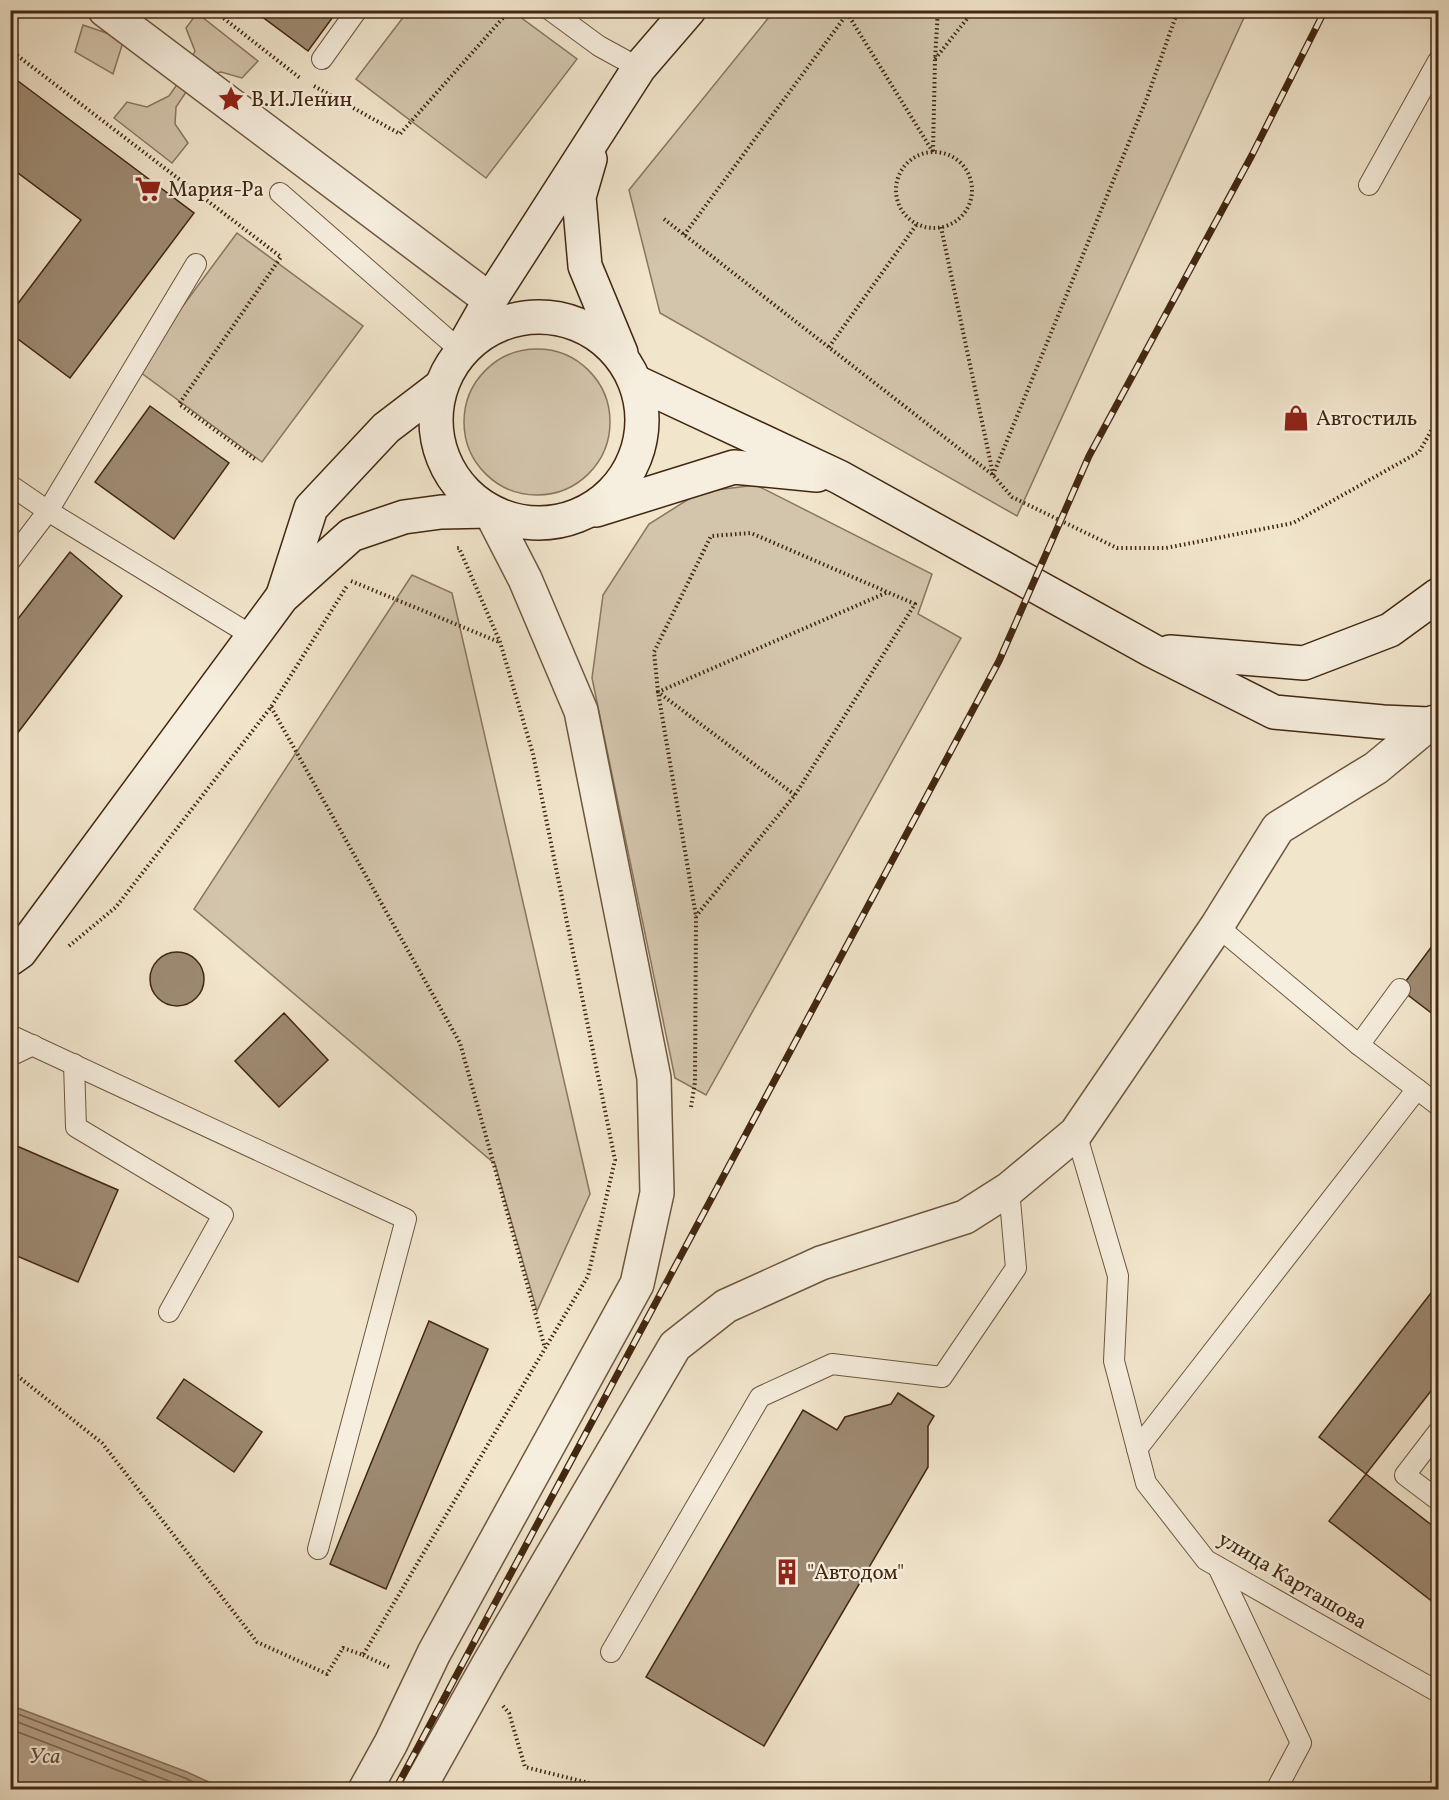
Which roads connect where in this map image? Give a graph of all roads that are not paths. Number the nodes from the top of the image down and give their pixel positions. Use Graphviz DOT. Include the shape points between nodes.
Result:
graph roads {
  1 [pos="105,10"];
  2 [pos="357,10"];
  3 [pos="550,10"];
  4 [pos="689,10"];
  5 [pos="322,59"];
  6 [pos="1438,61"];
  7 [pos="639,68"];
  8 [pos="598,131"];
  9 [pos="1369,185"];
  10 [pos="280,193"];
  11 [pos="196,264"];
  12 [pos="490,300"];
  13 [pos="461,351"];
  14 [pos="630,371"];
  15 [pos="441,386"];
  16 [pos="839,477"];
  17 [pos="10,485"];
  18 [pos="48,511"];
  19 [pos="490,511"];
  20 [pos="583,513"];
  21 [pos="10,561"];
  22 [pos="1438,595"];
  23 [pos="282,597"];
  24 [pos="254,636"];
  25 [pos="1153,651"];
  26 [pos="1434,723"];
  27 [pos="1217,926"];
  28 [pos="10,959"];
  29 [pos="1400,988"];
  30 [pos="10,1035"];
  31 [pos="1359,1044"];
  32 [pos="33,1046"];
  33 [pos="10,1056"];
  34 [pos="74,1064"];
  35 [pos="1417,1089"];
  36 [pos="1438,1105"];
  37 [pos="1076,1133"];
  38 [pos="1009,1190"];
  39 [pos="169,1312"];
  40 [pos="1438,1431"];
  41 [pos="1137,1449"];
  42 [pos="1438,1500"];
  43 [pos="318,1549"];
  44 [pos="1218,1567"];
  45 [pos="611,1652"];
  46 [pos="1438,1692"];
  47 [pos="425,1777"];
  48 [pos="365,1790"];
  49 [pos="1276,1790"];
  1 -- 12 [label="main road"];
  2 -- 5 [label="lane"];
  3 -- 7 [label="lane" via="598,46"];
  4 -- 7 [label="main road"];
  6 -- 9 [label="lane"];
  7 -- 8 [label="main road"];
  8 -- 12 [label="main road"];
  8 -- 14 [label="main road" via="579,197 585,266"];
  10 -- 13 [label="lane"];
  11 -- 18 [label="lane"];
  12 -- 13 [label="main road"];
  13 -- 14 [label="main road" via="485,331 514,319 545,316 575,323 603,338"];
  13 -- 15 [label="main road"];
  14 -- 16 [label="main road"];
  14 -- 20 [label="main road" via="643,412 640,443 629,472 609,496"];
  15 -- 19 [label="main road" via="435,415 438,444 449,471 466,494"];
  15 -- 23 [label="main road" via="386,428 311,508"];
  16 -- 20 [label="main road" via="734,467"];
  16 -- 25 [label="main road"];
  17 -- 18 [label="lane"];
  18 -- 21 [label="lane"];
  18 -- 24 [label="lane"];
  19 -- 20 [label="main road" via="536,523 561,521"];
  19 -- 23 [label="main road" via="404,517 351,535"];
  19 -- 48 [label="main road" via="525,579 581,711 654,1078 657,1193 637,1284 434,1653"];
  22 -- 25 [label="main road" via="1390,630 1304,663"];
  23 -- 24 [label="main road"];
  24 -- 28 [label="main road" via="20,952"];
  25 -- 26 [label="main road" via="1274,712"];
  26 -- 27 [label="main road" via="1376,768 1278,828"];
  27 -- 31 [label="lane"];
  27 -- 37 [label="main road"];
  29 -- 31 [label="lane"];
  30 -- 32 [label="lane"];
  31 -- 35 [label="lane"];
  32 -- 33 [label="lane"];
  32 -- 34 [label="lane"];
  34 -- 39 [label="lane" via="76,1127 223,1215"];
  34 -- 43 [label="lane" via="406,1219"];
  35 -- 36 [label="lane"];
  35 -- 41 [label="lane"];
  37 -- 38 [label="main road"];
  37 -- 41 [label="lane, улица Карташова" via="1118,1276 1114,1361"];
  38 -- 45 [label="lane" via="1016,1268 942,1377 832,1364 760,1397"];
  38 -- 47 [label="main road" via="965,1217 821,1263 726,1306 675,1346"];
  40 -- 42 [label="lane" via="1405,1475"];
  41 -- 44 [label="lane, улица Карташова" via="1146,1483 1206,1560"];
  44 -- 46 [label="lane, улица Карташова"];
  44 -- 49 [label="lane" via="1302,1743"];
}
